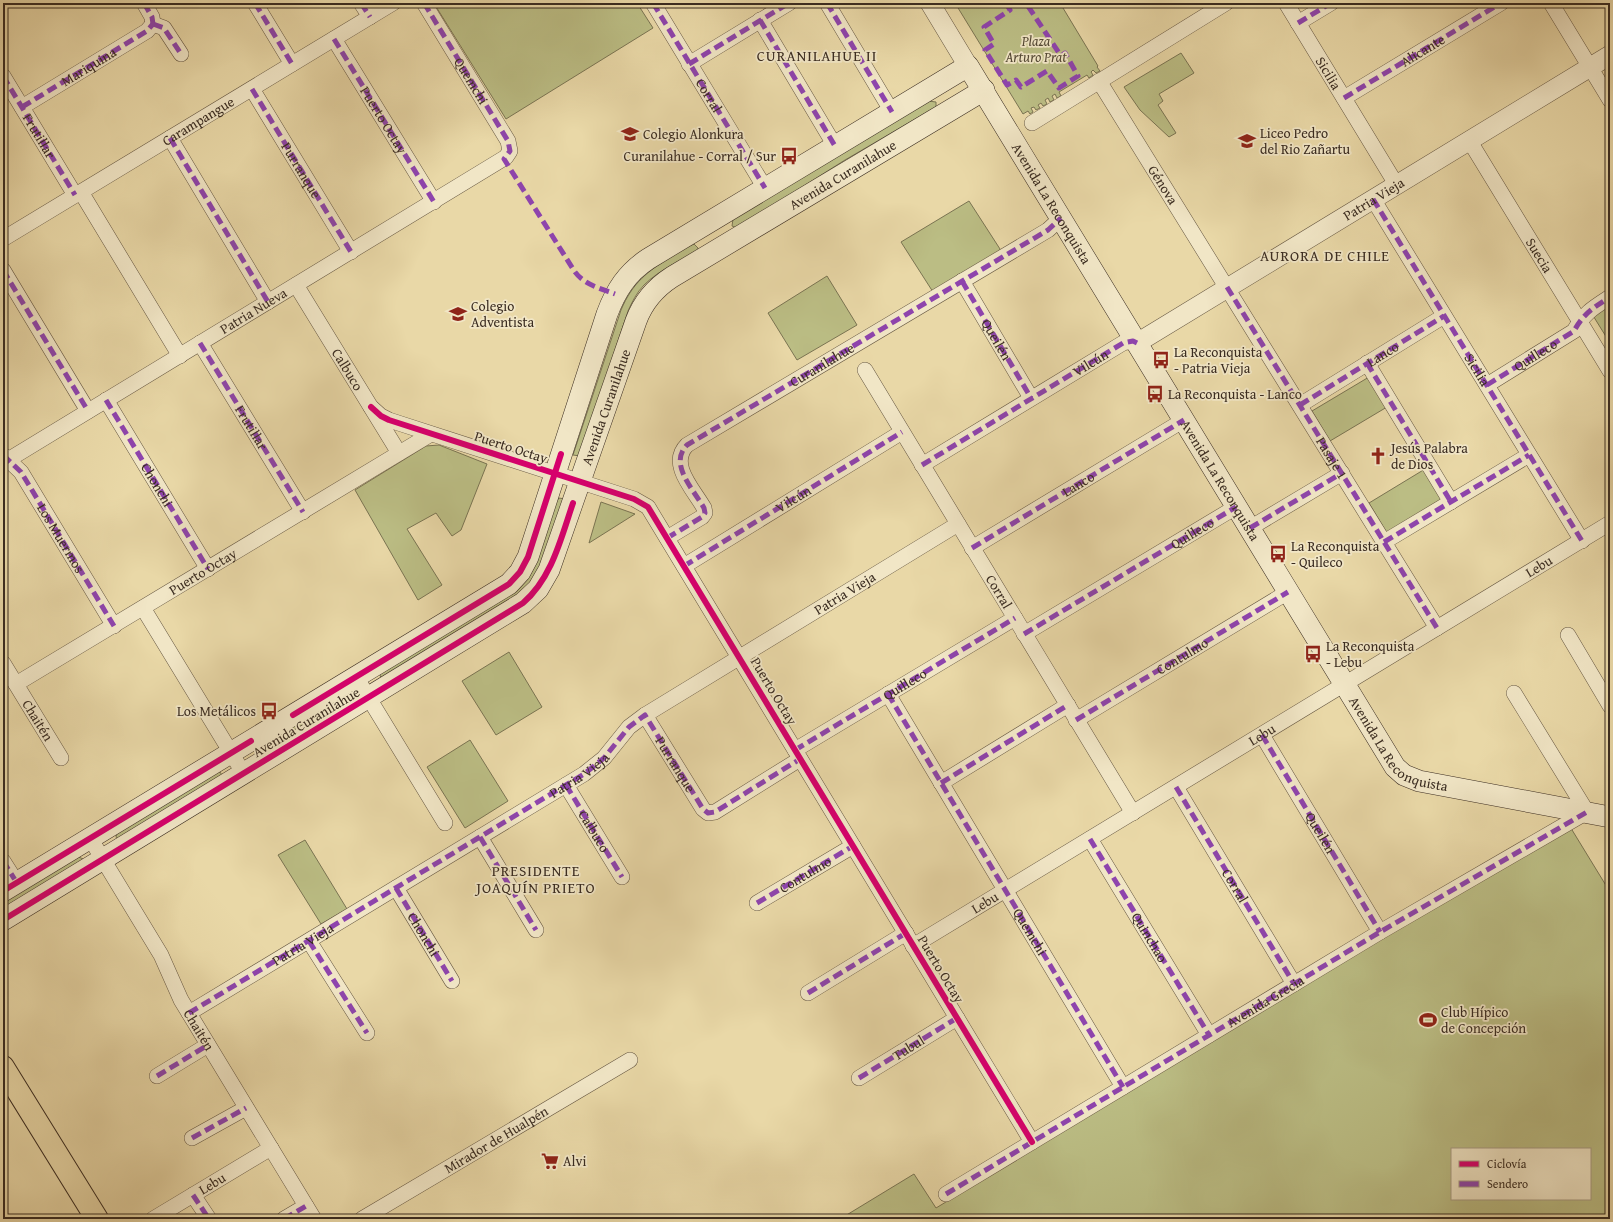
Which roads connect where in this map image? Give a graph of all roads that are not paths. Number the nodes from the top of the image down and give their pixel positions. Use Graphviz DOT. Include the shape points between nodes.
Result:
graph roads {
  1 [pos="144,3"];
  2 [pos="255,3"];
  3 [pos="361,3"];
  4 [pos="393,3"];
  5 [pos="424,3"];
  6 [pos="653,3"];
  7 [pos="789,3"];
  8 [pos="827,3"];
  9 [pos="930,3"];
  10 [pos="1226,3"];
  11 [pos="1286,3"];
  12 [pos="1331,3"];
  13 [pos="1501,3"];
  14 [pos="1551,3"];
  15 [pos="370,17"];
  16 [pos="760,20"];
  17 [pos="1298,23"];
  18 [pos="153,24"];
  19 [pos="334,39"];
  20 [pos="181,54"];
  21 [pos="1610,55"];
  22 [pos="292,64"];
  23 [pos="690,64"];
  24 [pos="968,66"];
  25 [pos="1590,67"];
  26 [pos="3,76"];
  27 [pos="1100,81"];
  28 [pos="252,89"];
  29 [pos="984,90"];
  30 [pos="1344,98"];
  31 [pos="1610,100"];
  32 [pos="22,107"];
  33 [pos="892,112"];
  34 [pos="1032,123"];
  35 [pos="170,138"];
  36 [pos="1469,140"];
  37 [pos="835,146"];
  38 [pos="504,159"];
  39 [pos="1396,184"];
  40 [pos="765,188"];
  41 [pos="78,194"];
  42 [pos="1373,199"];
  43 [pos="434,202"];
  44 [pos="718,217"];
  45 [pos="1061,218"];
  46 [pos="3,239"];
  47 [pos="732,241"];
  48 [pos="351,252"];
  49 [pos="3,270"];
  50 [pos="962,281"];
  51 [pos="296,285"];
  52 [pos="1227,287"];
  53 [pos="1610,298"];
  54 [pos="268,302"];
  55 [pos="1444,316"];
  56 [pos="1580,321"];
  57 [pos="200,343"];
  58 [pos="1137,343"];
  59 [pos="180,356"];
  60 [pos="1367,363"];
  61 [pos="865,370"];
  62 [pos="1610,371"];
  63 [pos="1487,385"];
  64 [pos="1031,398"];
  65 [pos="106,400"];
  66 [pos="1300,405"];
  67 [pos="371,407"];
  68 [pos="88,411"];
  69 [pos="1184,420"];
  70 [pos="902,432"];
  71 [pos="431,434"];
  72 [pos="400,453"];
  73 [pos="1529,455"];
  74 [pos="5,459"];
  75 [pos="922,465"];
  76 [pos="1342,473"];
  77 [pos="555,474"];
  78 [pos="580,482"];
  79 [pos="1451,502"];
  80 [pos="1236,507"];
  81 [pos="303,512"];
  82 [pos="1610,523"];
  83 [pos="958,524"];
  84 [pos="1250,528"];
  85 [pos="667,538"];
  86 [pos="1582,541"];
  87 [pos="1384,542"];
  88 [pos="972,548"];
  89 [pos="684,566"];
  90 [pos="208,569"];
  91 [pos="1288,592"];
  92 [pos="143,608"];
  93 [pos="1014,618"];
  94 [pos="114,626"];
  95 [pos="1437,628"];
  96 [pos="1024,634"];
  97 [pos="1568,634"];
  98 [pos="739,657"];
  99 [pos="3,663"];
  100 [pos="356,677"];
  101 [pos="16,684"];
  102 [pos="1344,685"];
  103 [pos="1514,693"];
  104 [pos="888,694"];
  105 [pos="369,698"];
  106 [pos="1068,705"];
  107 [pos="1610,706"];
  108 [pos="645,715"];
  109 [pos="1076,720"];
  110 [pos="1262,735"];
  111 [pos="231,753"];
  112 [pos="798,754"];
  113 [pos="61,758"];
  114 [pos="244,774"];
  115 [pos="941,783"];
  116 [pos="566,785"];
  117 [pos="1176,787"];
  118 [pos="1587,812"];
  119 [pos="708,813"];
  120 [pos="1133,813"];
  121 [pos="1610,817"];
  122 [pos="445,823"];
  123 [pos="480,837"];
  124 [pos="90,838"];
  125 [pos="1090,839"];
  126 [pos="853,846"];
  127 [pos="103,860"];
  128 [pos="3,861"];
  129 [pos="622,877"];
  130 [pos="10,887"];
  131 [pos="396,888"];
  132 [pos="1005,890"];
  133 [pos="757,903"];
  134 [pos="3,920"];
  135 [pos="536,930"];
  136 [pos="1380,932"];
  137 [pos="910,940"];
  138 [pos="309,941"];
  139 [pos="452,981"];
  140 [pos="1294,984"];
  141 [pos="808,993"];
  142 [pos="189,1013"];
  143 [pos="957,1018"];
  144 [pos="367,1033"];
  145 [pos="1209,1035"];
  146 [pos="208,1045"];
  147 [pos="630,1060"];
  148 [pos="3,1067"];
  149 [pos="157,1076"];
  150 [pos="859,1078"];
  151 [pos="1123,1087"];
  152 [pos="246,1108"];
  153 [pos="192,1138"];
  154 [pos="1032,1142"];
  155 [pos="271,1148"];
  156 [pos="946,1194"];
  157 [pos="193,1195"];
  158 [pos="306,1206"];
  159 [pos="97,1219"];
  160 [pos="153,1219"];
  161 [pos="209,1219"];
  162 [pos="284,1219"];
  163 [pos="314,1219"];
  164 [pos="362,1219"];
  1 -- 18 [label="street"];
  2 -- 22 [label="street"];
  3 -- 15 [label="street"];
  4 -- 15 [label="street, Carampangue"];
  5 -- 38 [label="street, Quemchi" via="508,141 510,151"];
  6 -- 23 [label="street, Corral"];
  7 -- 16 [label="street"];
  8 -- 33 [label="street"];
  9 -- 24 [label="street, Avenida La Reconquista"];
  10 -- 27 [label="street"];
  11 -- 17 [label="street, Sicilia"];
  12 -- 17 [label="street"];
  13 -- 30 [label="street, Alicante"];
  14 -- 25 [label="street"];
  15 -- 19 [label="street, Carampangue"];
  16 -- 23 [label="street"];
  16 -- 37 [label="street"];
  17 -- 30 [label="street, Sicilia"];
  18 -- 20 [label="street" via="164,28"];
  18 -- 32 [label="street, Mariquina" via="147,31"];
  19 -- 22 [label="street, Carampangue"];
  19 -- 43 [label="street, Puerto Octay"];
  21 -- 25 [label="street, Patria Vieja"];
  22 -- 28 [label="street, Carampangue"];
  23 -- 40 [label="street, Corral"];
  24 -- 29 [label="main road, Avenida La Reconquista"];
  24 -- 33 [label="main road, Avenida Curanilahue"];
  25 -- 31 [label="street"];
  25 -- 36 [label="street, Patria Vieja"];
  26 -- 32 [label="street, Frutillar"];
  27 -- 34 [label="street"];
  27 -- 52 [label="street, Génova"];
  28 -- 35 [label="street, Carampangue"];
  28 -- 48 [label="street, Purranque"];
  29 -- 45 [label="main road, Avenida La Reconquista"];
  29 -- 47 [label="main road, Avenida Curanilahue"];
  30 -- 39 [label="street, Sicilia"];
  32 -- 41 [label="street, Frutillar"];
  33 -- 37 [label="main road, Avenida Curanilahue"];
  35 -- 41 [label="street, Carampangue"];
  35 -- 54 [label="street"];
  36 -- 39 [label="street, Patria Vieja"];
  36 -- 56 [label="street, Suecia"];
  37 -- 40 [label="main road, Avenida Curanilahue"];
  38 -- 43 [label="street, Patria Nueva"];
  39 -- 42 [label="street, Patria Vieja"];
  40 -- 44 [label="main road, Avenida Curanilahue"];
  41 -- 46 [label="street, Carampangue"];
  41 -- 59 [label="street, Frutillar"];
  42 -- 52 [label="street, Patria Vieja"];
  42 -- 55 [label="street, Sicilia"];
  43 -- 48 [label="street, Patria Nueva"];
  44 -- 47 [label="main road"];
  44 -- 77 [label="main road, Avenida Curanilahue" via="639,266 620,286 607,314"];
  45 -- 50 [label="street, Curanilahue" via="1048,230"];
  45 -- 58 [label="main road, Avenida La Reconquista"];
  47 -- 78 [label="main road, Avenida Curanilahue" via="664,283 644,304"];
  48 -- 51 [label="street, Patria Nueva"];
  49 -- 68 [label="street"];
  50 -- 64 [label="street, Queilén"];
  50 -- 85 [label="street, Curanilahue" via="687,445 681,452 679,465 705,513"];
  51 -- 54 [label="street, Patria Nueva"];
  51 -- 67 [label="street, Calbuco"];
  52 -- 58 [label="street, Patria Vieja"];
  52 -- 66 [label="street, Pasaje 1"];
  53 -- 56 [label="street, Quilleco" via="1589,310"];
  54 -- 57 [label="street, Patria Nueva"];
  55 -- 60 [label="street, Lanco"];
  55 -- 63 [label="street, Sicilia"];
  56 -- 62 [label="street, Suecia"];
  56 -- 63 [label="street, Quilleco" via="1574,331"];
  57 -- 59 [label="street, Patria Nueva"];
  57 -- 81 [label="street, Frutillar"];
  58 -- 64 [label="street, Vilcún" via="1123,343"];
  58 -- 69 [label="main road, Avenida La Reconquista"];
  59 -- 65 [label="street, Patria Nueva"];
  60 -- 66 [label="street, Lanco"];
  60 -- 79 [label="street"];
  61 -- 70 [label="street, Corral"];
  63 -- 73 [label="street, Sicilia"];
  64 -- 75 [label="street, Vilcún"];
  65 -- 68 [label="street, Patria Nueva"];
  65 -- 90 [label="street, Chonchi"];
  66 -- 76 [label="street, Pasaje 1"];
  67 -- 71 [label="street, Puerto Octay" via="384,419"];
  67 -- 72 [label="street, Calbuco"];
  68 -- 74 [label="street, Patria Nueva"];
  69 -- 80 [label="main road, Avenida La Reconquista"];
  69 -- 88 [label="street, Lanco"];
  70 -- 75 [label="street, Corral"];
  70 -- 89 [label="street, Vilcún"];
  71 -- 72 [label="street, Puerto Octay"];
  71 -- 77 [label="street, Puerto Octay"];
  72 -- 81 [label="street, Puerto Octay"];
  73 -- 79 [label="street"];
  73 -- 86 [label="street, Sicilia"];
  74 -- 94 [label="street, Los Muermos" via="21,472"];
  75 -- 83 [label="street, Corral"];
  76 -- 84 [label="street"];
  76 -- 87 [label="street, Pasaje 1"];
  77 -- 78 [label="street, Puerto Octay"];
  77 -- 100 [label="main road, Avenida Curanilahue" via="528,557 514,578 495,593"];
  78 -- 85 [label="street, Puerto Octay" via="643,503 651,511"];
  78 -- 105 [label="main road, Avenida Curanilahue" via="549,570 538,589 515,609"];
  79 -- 87 [label="street"];
  80 -- 84 [label="main road, Avenida La Reconquista"];
  80 -- 96 [label="street, Quilleco"];
  81 -- 90 [label="street, Puerto Octay"];
  82 -- 86 [label="street, Lebu"];
  83 -- 88 [label="street, Corral"];
  83 -- 98 [label="street, Patria Vieja"];
  84 -- 91 [label="main road, Avenida La Reconquista"];
  85 -- 89 [label="street, Puerto Octay"];
  86 -- 95 [label="street, Lebu"];
  87 -- 95 [label="street, Pasaje 1"];
  88 -- 93 [label="street, Corral"];
  89 -- 98 [label="street, Puerto Octay"];
  90 -- 92 [label="street, Puerto Octay"];
  91 -- 102 [label="main road, Avenida La Reconquista"];
  91 -- 109 [label="street, Contulmo"];
  92 -- 94 [label="street, Puerto Octay"];
  92 -- 111 [label="street"];
  93 -- 96 [label="street, Corral"];
  93 -- 104 [label="street, Quilleco"];
  94 -- 101 [label="street, Puerto Octay"];
  95 -- 102 [label="street, Lebu"];
  96 -- 106 [label="street, Corral"];
  97 -- 107 [label="street"];
  98 -- 108 [label="street, Patria Vieja"];
  98 -- 112 [label="street, Puerto Octay"];
  99 -- 101 [label="street, Chaitén"];
  100 -- 105 [label="street"];
  100 -- 111 [label="main road, Avenida Curanilahue"];
  101 -- 113 [label="street, Chaitén"];
  102 -- 110 [label="street, Lebu"];
  102 -- 118 [label="main road, Avenida La Reconquista" via="1394,767 1407,777"];
  103 -- 118 [label="street"];
  104 -- 112 [label="street, Quilleco"];
  104 -- 115 [label="street, Quemchi"];
  105 -- 114 [label="main road, Avenida Curanilahue"];
  105 -- 122 [label="street"];
  106 -- 109 [label="street, Corral"];
  106 -- 115 [label="street"];
  108 -- 116 [label="street, Patria Vieja" via="629,727 604,758"];
  108 -- 119 [label="street, Purranque" via="703,809"];
  109 -- 120 [label="street, Corral"];
  110 -- 117 [label="street, Lebu"];
  110 -- 136 [label="street, Queilén"];
  111 -- 114 [label="street"];
  111 -- 124 [label="main road, Avenida Curanilahue"];
  112 -- 119 [label="street, Quilleco" via="714,812"];
  112 -- 126 [label="street, Puerto Octay"];
  114 -- 127 [label="main road, Avenida Curanilahue"];
  115 -- 132 [label="street, Quemchi"];
  116 -- 123 [label="street, Patria Vieja"];
  116 -- 129 [label="street, Calbuco"];
  117 -- 120 [label="street, Lebu"];
  117 -- 140 [label="street, Corral"];
  118 -- 121 [label="main road, Avenida La Reconquista"];
  118 -- 136 [label="street, Avenida Grecia"];
  120 -- 125 [label="street, Lebu"];
  123 -- 131 [label="street, Patria Vieja"];
  123 -- 135 [label="street"];
  124 -- 127 [label="street, Chaitén"];
  124 -- 130 [label="main road, Avenida Curanilahue"];
  125 -- 132 [label="street, Lebu"];
  125 -- 145 [label="street, Quinchao"];
  126 -- 133 [label="street, Contulmo"];
  126 -- 137 [label="street, Puerto Octay"];
  127 -- 134 [label="main road, Avenida Curanilahue"];
  127 -- 142 [label="street, Chaitén" via="161,955"];
  128 -- 130 [label="street"];
  131 -- 138 [label="street, Patria Vieja"];
  131 -- 139 [label="street, Chonchi"];
  132 -- 137 [label="street, Lebu"];
  132 -- 151 [label="street, Quemchi"];
  136 -- 140 [label="street, Avenida Grecia"];
  137 -- 141 [label="street, Lebu"];
  137 -- 143 [label="street, Puerto Octay"];
  138 -- 142 [label="street, Patria Vieja"];
  138 -- 144 [label="street"];
  140 -- 145 [label="street, Avenida Grecia"];
  142 -- 146 [label="street, Chaitén"];
  143 -- 150 [label="street, Tubul"];
  143 -- 154 [label="street, Puerto Octay"];
  145 -- 151 [label="street, Avenida Grecia"];
  146 -- 149 [label="street"];
  146 -- 152 [label="street, Chaitén"];
  147 -- 164 [label="street, Mirador de Hualpén"];
  148 -- 159 [label="main road"];
  151 -- 154 [label="street, Avenida Grecia"];
  152 -- 153 [label="street"];
  152 -- 155 [label="street, Chaitén"];
  154 -- 156 [label="street, Avenida Grecia"];
  155 -- 157 [label="street, Lebu"];
  155 -- 158 [label="street, Chaitén"];
  157 -- 160 [label="street, Lebu"];
  157 -- 161 [label="street"];
  158 -- 162 [label="street"];
  158 -- 163 [label="street, Chaitén"];
}
